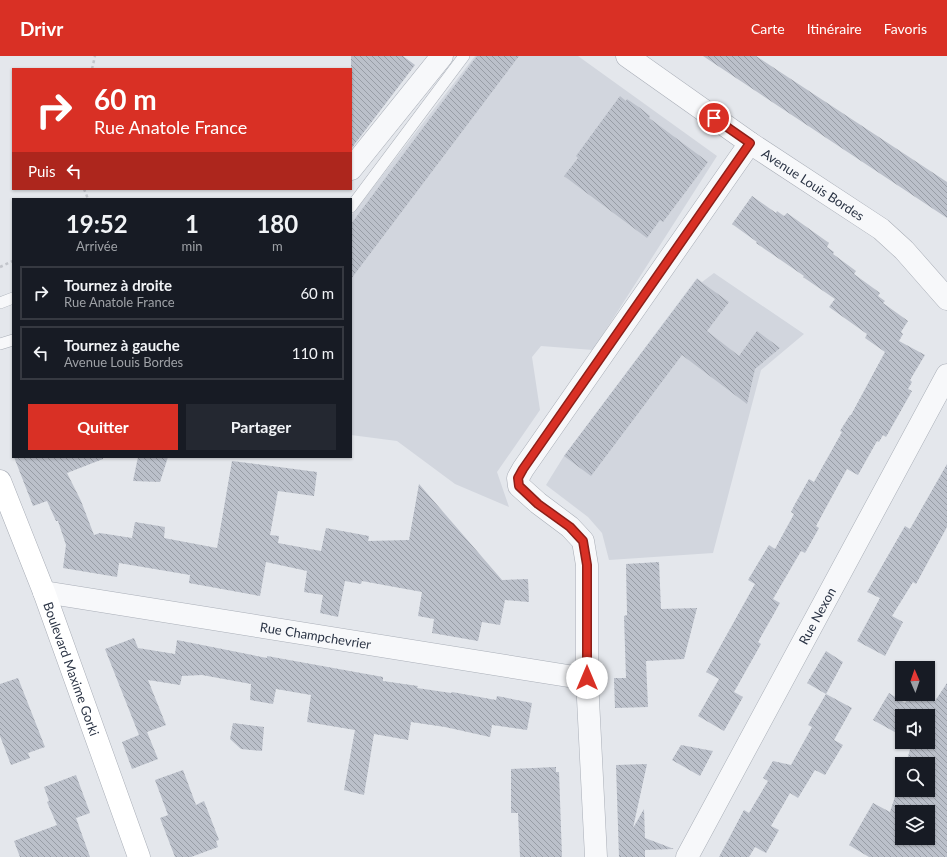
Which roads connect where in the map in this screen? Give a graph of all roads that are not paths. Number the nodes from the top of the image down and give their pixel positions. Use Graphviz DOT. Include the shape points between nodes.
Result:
graph roads {
  1 [pos="442,56"];
  2 [pos="464,56"];
  3 [pos="627,56"];
  4 [pos="750,143"];
  5 [pos="352,168"];
  6 [pos="352,205"];
  7 [pos="12,298"];
  8 [pos="947,299"];
  9 [pos="0,303"];
  10 [pos="12,340"];
  11 [pos="0,344"];
  12 [pos="947,375"];
  13 [pos="0,482"];
  14 [pos="44,592"];
  15 [pos="587,678"];
  16 [pos="139,857"];
  17 [pos="596,857"];
  18 [pos="687,857"];
  1 -- 5 [label="street"];
  2 -- 6 [label="lane"];
  3 -- 4 [label="street, Avenue Louis Bordes"];
  4 -- 8 [label="street, Avenue Louis Bordes" via="881,229 904,250"];
  4 -- 15 [label="street" via="518,478 519,486 538,504 570,527 583,541 587,565"];
  7 -- 9 [label="lane"];
  10 -- 11 [label="lane"];
  12 -- 18 [label="street, Rue Nexon"];
  13 -- 14 [label="main road, Boulevard Maxime Gorki"];
  14 -- 15 [label="street, Rue Champchevrier"];
  14 -- 16 [label="main road, Boulevard Maxime Gorki"];
  15 -- 17 [label="street"];
}
